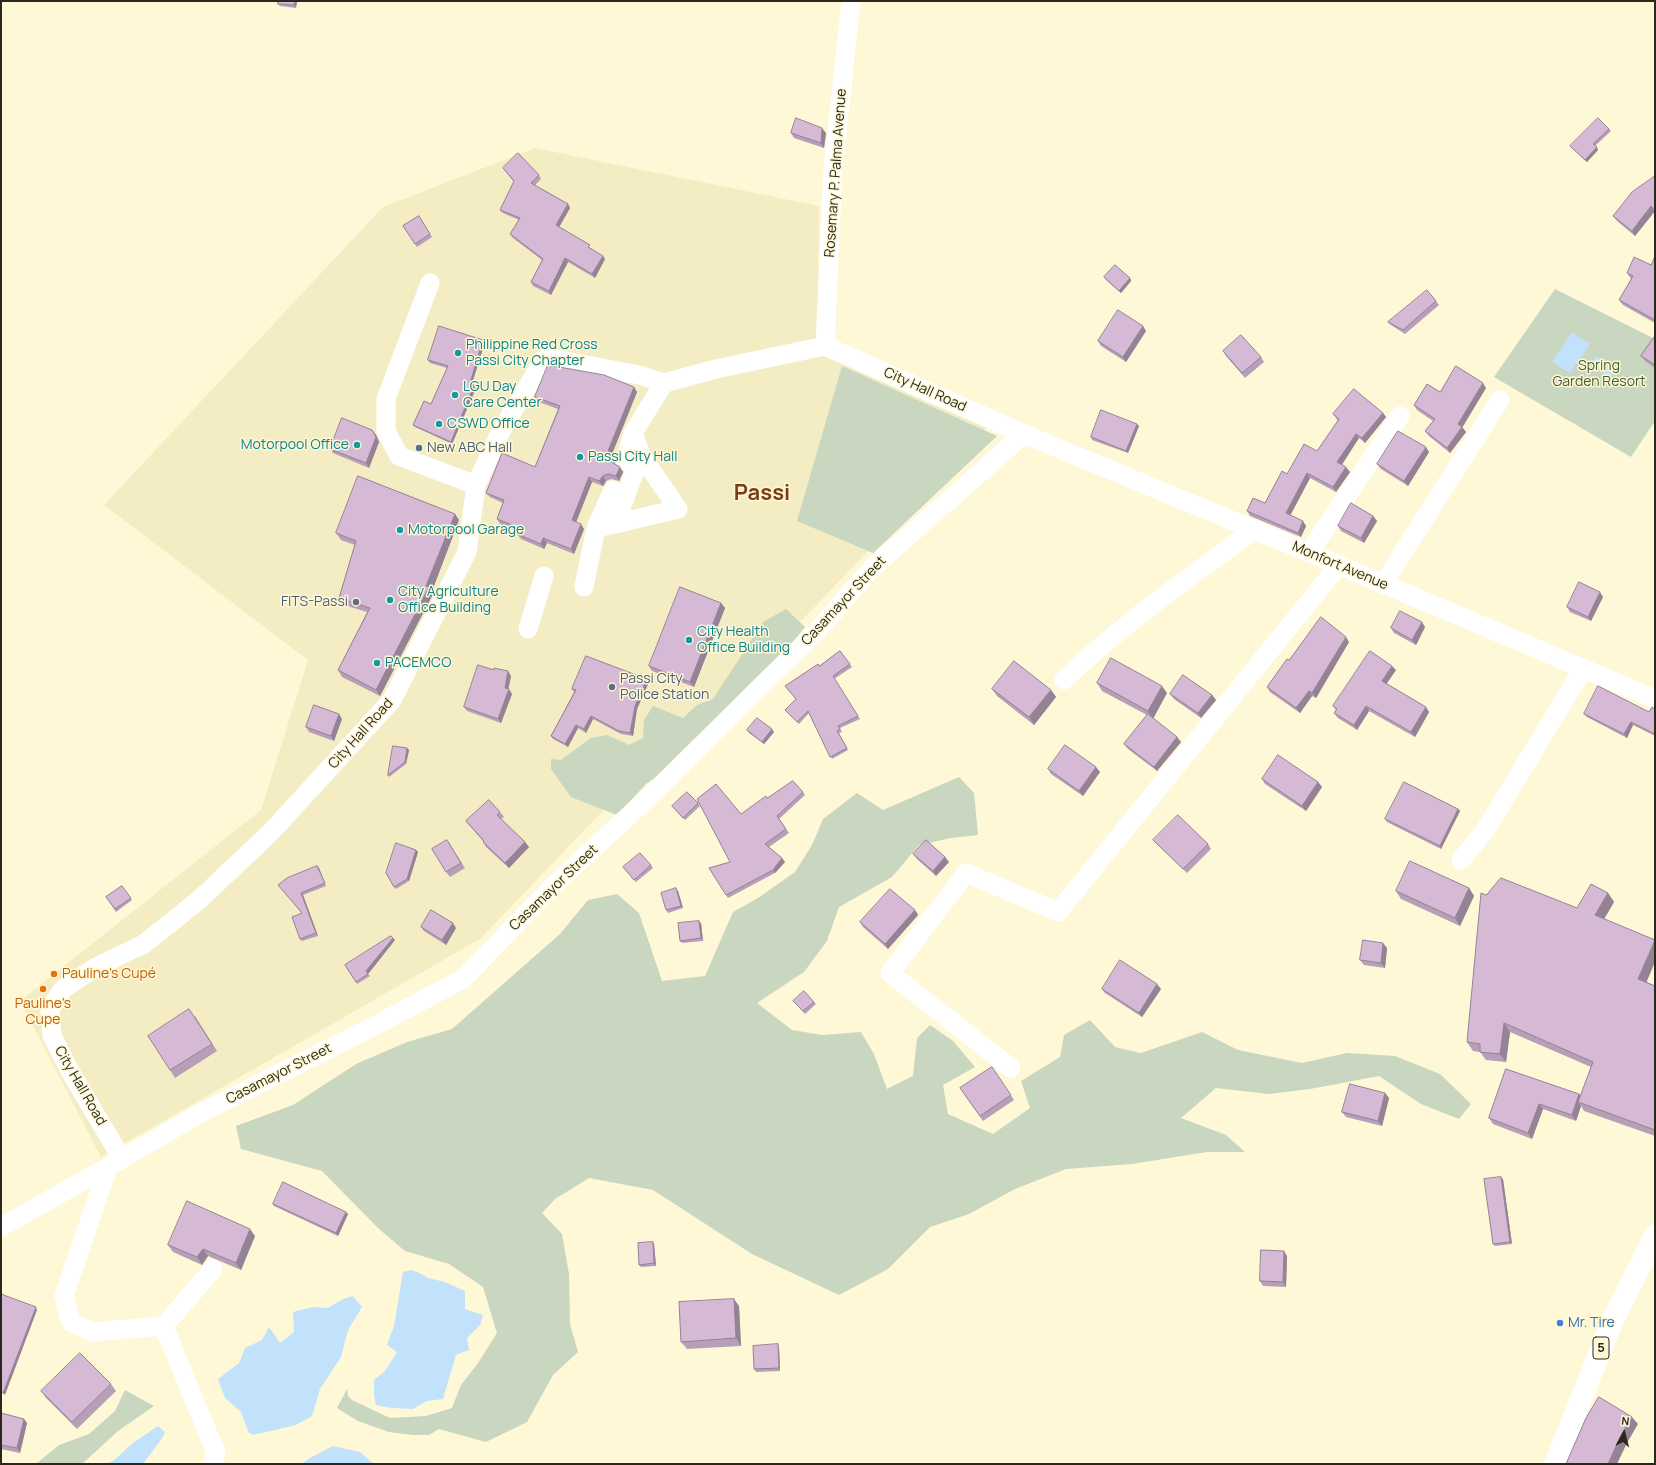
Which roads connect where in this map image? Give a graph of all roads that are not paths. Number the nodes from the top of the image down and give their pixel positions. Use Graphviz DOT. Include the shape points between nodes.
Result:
graph roads {
  1 [pos="851,1"];
  2 [pos="430,283"];
  3 [pos="826,346"];
  4 [pos="664,383"];
  5 [pos="1500,400"];
  6 [pos="1400,416"];
  7 [pos="1024,434"];
  8 [pos="633,458"];
  9 [pos="476,486"];
  10 [pos="613,490"];
  11 [pos="616,524"];
  12 [pos="596,528"];
  13 [pos="1254,530"];
  14 [pos="1309,553"];
  15 [pos="1339,565"];
  16 [pos="544,576"];
  17 [pos="1383,584"];
  18 [pos="584,587"];
  19 [pos="528,629"];
  20 [pos="1584,668"];
  21 [pos="1064,680"];
  22 [pos="1655,699"];
  23 [pos="1461,860"];
  24 [pos="1011,1068"];
  25 [pos="115,1163"];
  26 [pos="1,1227"];
  27 [pos="1655,1236"];
  28 [pos="213,1269"];
  29 [pos="164,1326"];
  30 [pos="212,1464"];
  31 [pos="1555,1464"];
  1 -- 3 [label="street, Rosemary P. Palma Avenue" via="833,169"];
  2 -- 9 [label="street" via="386,398 386,432 400,456"];
  3 -- 4 [label="street"];
  3 -- 7 [label="street, City Hall Road"];
  4 -- 8 [label="street" via="633,433"];
  4 -- 9 [label="street, City Hall Road" via="639,375 545,357 500,433"];
  5 -- 17 [label="street"];
  6 -- 14 [label="street"];
  7 -- 13 [label="street, Monfort Avenue"];
  7 -- 25 [label="street, Casamayor Street" via="872,568 818,630 649,797 553,886 463,979 199,1114"];
  8 -- 11 [label="street"];
  8 -- 11 [label="street" via="678,509"];
  9 -- 25 [label="street, City Hall Road" via="467,552 392,700 271,832 199,900 144,944 96,967 63,989 50,1009 52,1036"];
  10 -- 12 [label="street"];
  11 -- 12 [label="street"];
  12 -- 18 [label="street"];
  13 -- 14 [label="street, Monfort Avenue"];
  13 -- 21 [label="street" via="1126,625"];
  14 -- 15 [label="street, Monfort Avenue"];
  15 -- 17 [label="street, Monfort Avenue"];
  15 -- 24 [label="street" via="1058,912 966,873 890,973"];
  16 -- 19 [label="street"];
  17 -- 20 [label="street, Monfort Avenue"];
  20 -- 22 [label="street, Monfort Avenue"];
  20 -- 23 [label="street" via="1484,832"];
  25 -- 26 [label="street, Casamayor Street"];
  25 -- 29 [label="street" via="64,1296 71,1322 92,1332"];
  27 -- 31 [label="highway, 5" via="1611,1324"];
  28 -- 29 [label="street"];
  29 -- 30 [label="street" via="216,1453"];
}
